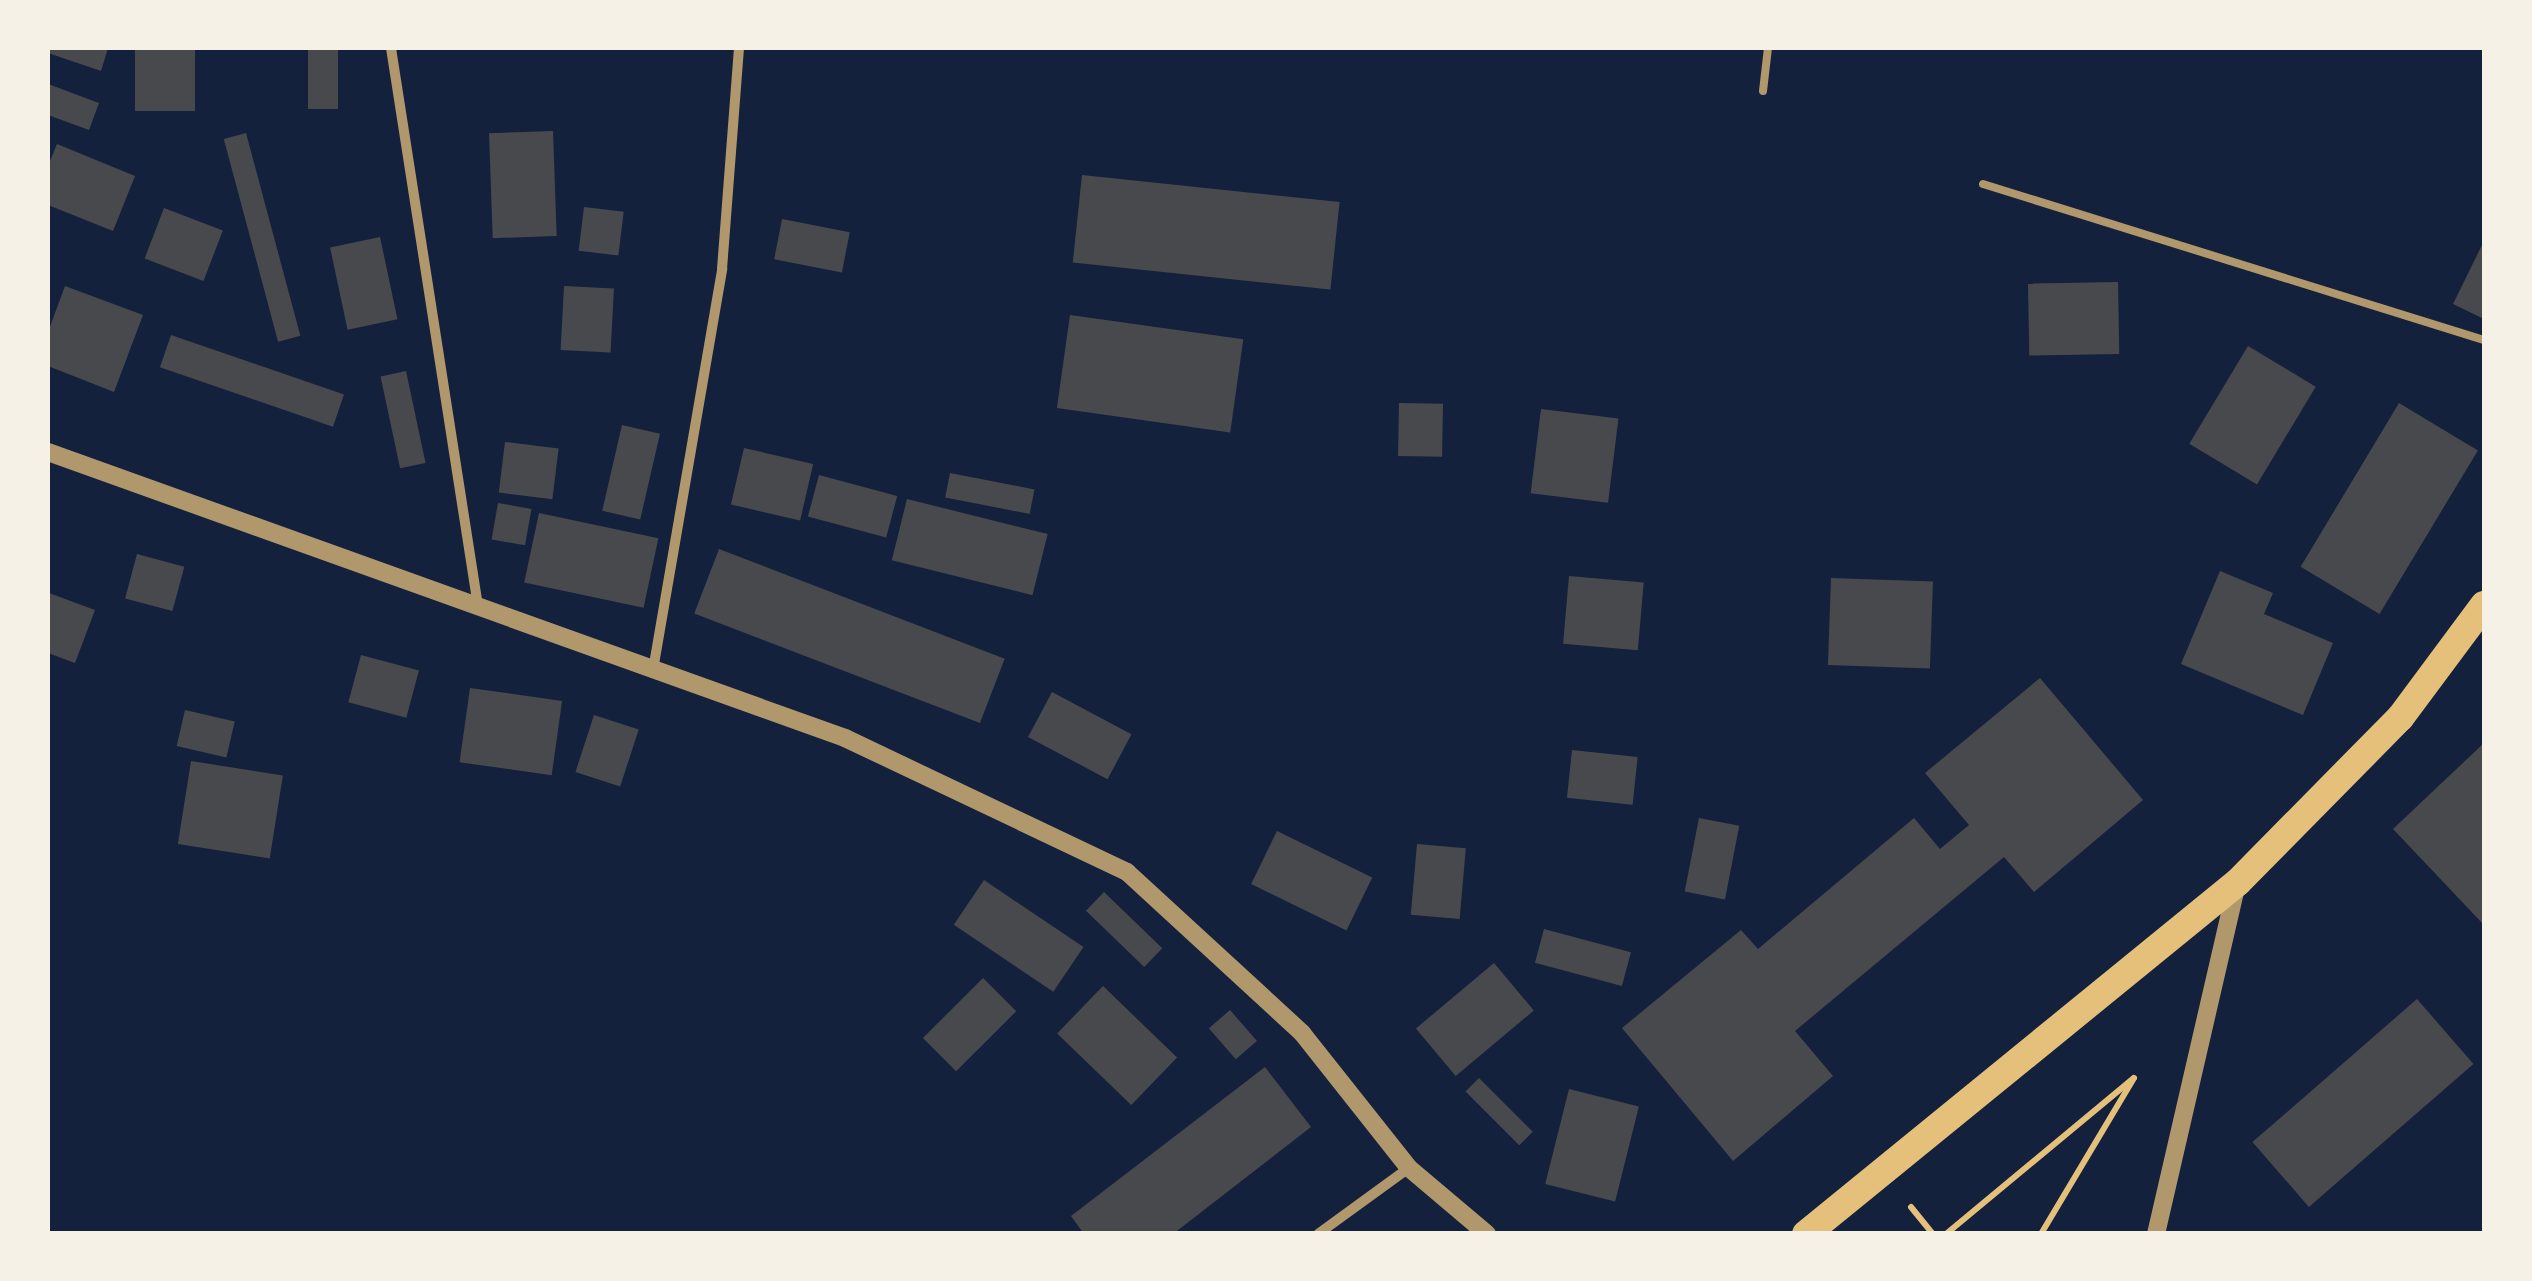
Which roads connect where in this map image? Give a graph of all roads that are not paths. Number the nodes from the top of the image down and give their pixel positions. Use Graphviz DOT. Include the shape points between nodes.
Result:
graph roads {
  1 [pos="391,48"];
  2 [pos="740,48"];
  3 [pos="1768,48"];
  4 [pos="1764,91"];
  5 [pos="1983,184"];
  6 [pos="2484,340"];
  7 [pos="48,452"];
  8 [pos="2484,605"];
  9 [pos="478,607"];
  10 [pos="653,670"];
  11 [pos="2238,882"];
  12 [pos="1410,1168"];
  13 [pos="1318,1234"];
  14 [pos="1487,1234"];
  15 [pos="1806,1234"];
  16 [pos="2156,1234"];
  1 -- 9 [label="street"];
  2 -- 10 [label="street" via="722,269"];
  3 -- 4 [label="lane"];
  5 -- 6 [label="lane"];
  7 -- 9 [label="street"];
  8 -- 11 [label="highway" via="2400,718"];
  9 -- 10 [label="street"];
  10 -- 12 [label="street" via="844,738 1127,872 1302,1034"];
  11 -- 15 [label="highway"];
  11 -- 16 [label="street"];
  12 -- 13 [label="street"];
  12 -- 14 [label="street"];
}
